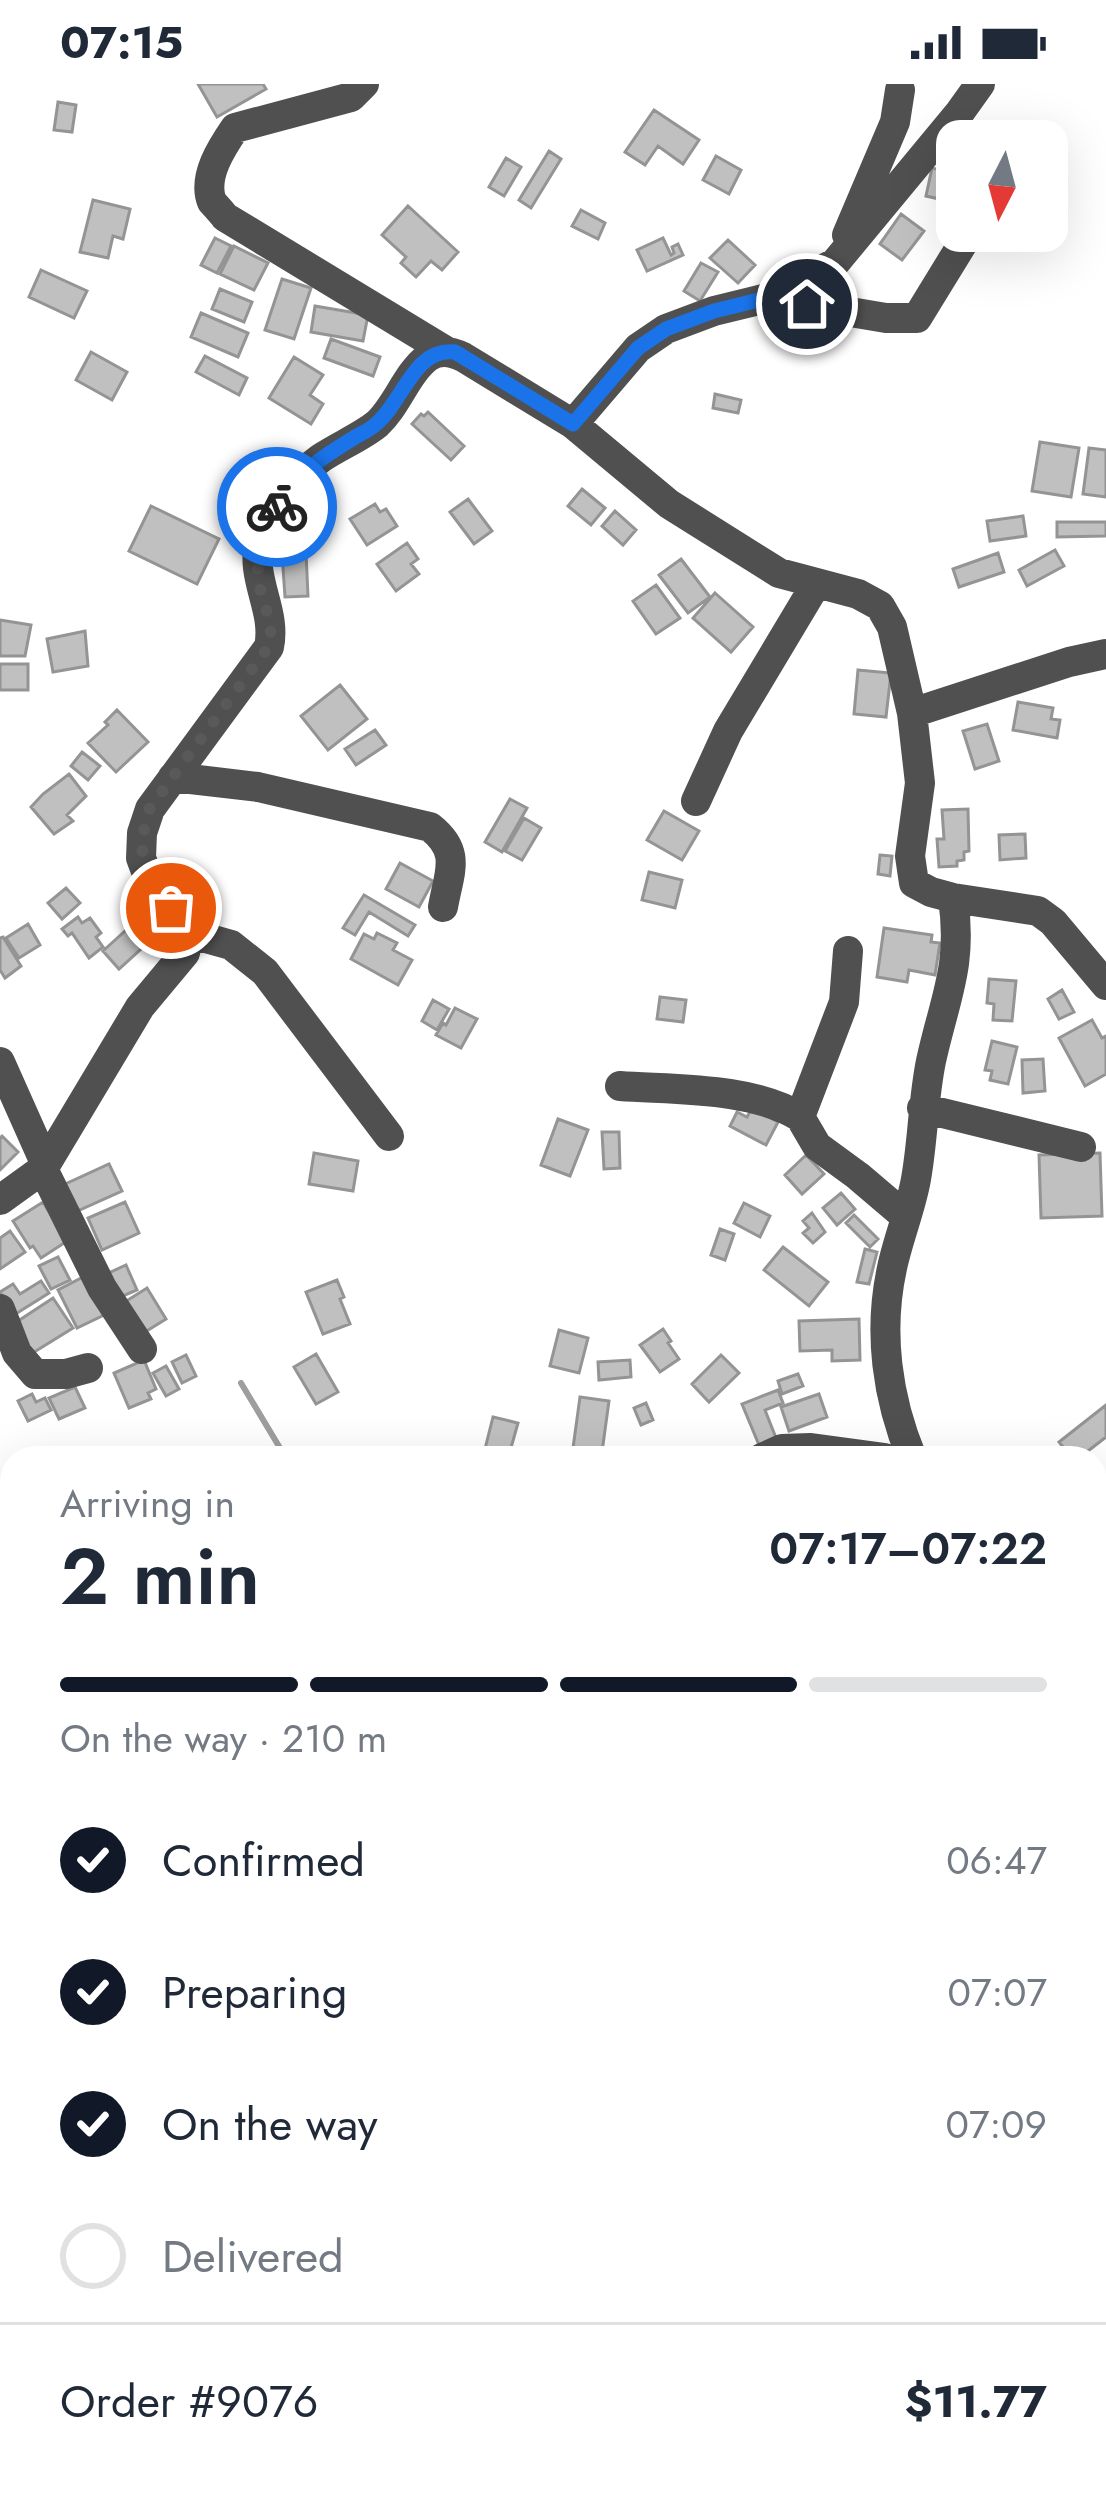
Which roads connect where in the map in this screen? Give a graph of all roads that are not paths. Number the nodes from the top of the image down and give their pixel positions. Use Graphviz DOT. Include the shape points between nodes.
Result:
graph roads {
  1 [pos="364,84"];
  2 [pos="980,84"];
  3 [pos="900,90"];
  4 [pos="957,252"];
  5 [pos="835,263"];
  6 [pos="767,298"];
  7 [pos="446,351"];
  8 [pos="573,424"];
  9 [pos="816,584"];
  10 [pos="1106,654"];
  11 [pos="911,713"];
  12 [pos="173,777"];
  13 [pos="696,801"];
  14 [pos="953,898"];
  15 [pos="443,907"];
  16 [pos="188,933"];
  17 [pos="848,951"];
  18 [pos="1106,985"];
  19 [pos="0,1062"];
  20 [pos="620,1086"];
  21 [pos="922,1108"];
  22 [pos="800,1117"];
  23 [pos="389,1136"];
  24 [pos="1081,1147"];
  25 [pos="44,1166"];
  26 [pos="0,1200"];
  27 [pos="904,1216"];
  28 [pos="0,1309"];
  29 [pos="142,1349"];
  30 [pos="88,1368"];
  31 [pos="908,1446"];
  1 -- 7 [label="street" via="352,97 235,128 210,178 212,202"];
  2 -- 5 [label="street"];
  3 -- 5 [label="street" via="895,122"];
  4 -- 6 [label="street" via="917,318"];
  5 -- 6 [label="street"];
  6 -- 8 [label="street" via="666,329 638,348"];
  7 -- 8 [label="street"];
  7 -- 12 [label="street" via="422,363 378,423 319,460 284,494 260,536 256,569 269,646"];
  8 -- 9 [label="street" via="669,504 779,573"];
  9 -- 11 [label="street" via="858,593 883,610"];
  9 -- 13 [label="street"];
  10 -- 11 [label="street"];
  11 -- 14 [label="street" via="920,783 914,883"];
  12 -- 15 [label="street" via="258,787 430,826 452,855"];
  12 -- 16 [label="street" via="150,808 141,858"];
  14 -- 18 [label="street" via="1038,911"];
  14 -- 21 [label="street" via="956,960"];
  16 -- 23 [label="street" via="231,945 265,972"];
  16 -- 25 [label="street" via="185,953 140,1007"];
  17 -- 22 [label="street" via="844,1002"];
  19 -- 25 [label="street"];
  20 -- 22 [label="street" via="770,1101"];
  21 -- 24 [label="street"];
  21 -- 27 [label="street"];
  22 -- 27 [label="street" via="817,1146"];
  25 -- 26 [label="street"];
  25 -- 29 [label="street" via="102,1288"];
  27 -- 31 [label="street" via="885,1340"];
  28 -- 30 [label="street" via="35,1374"];
}
